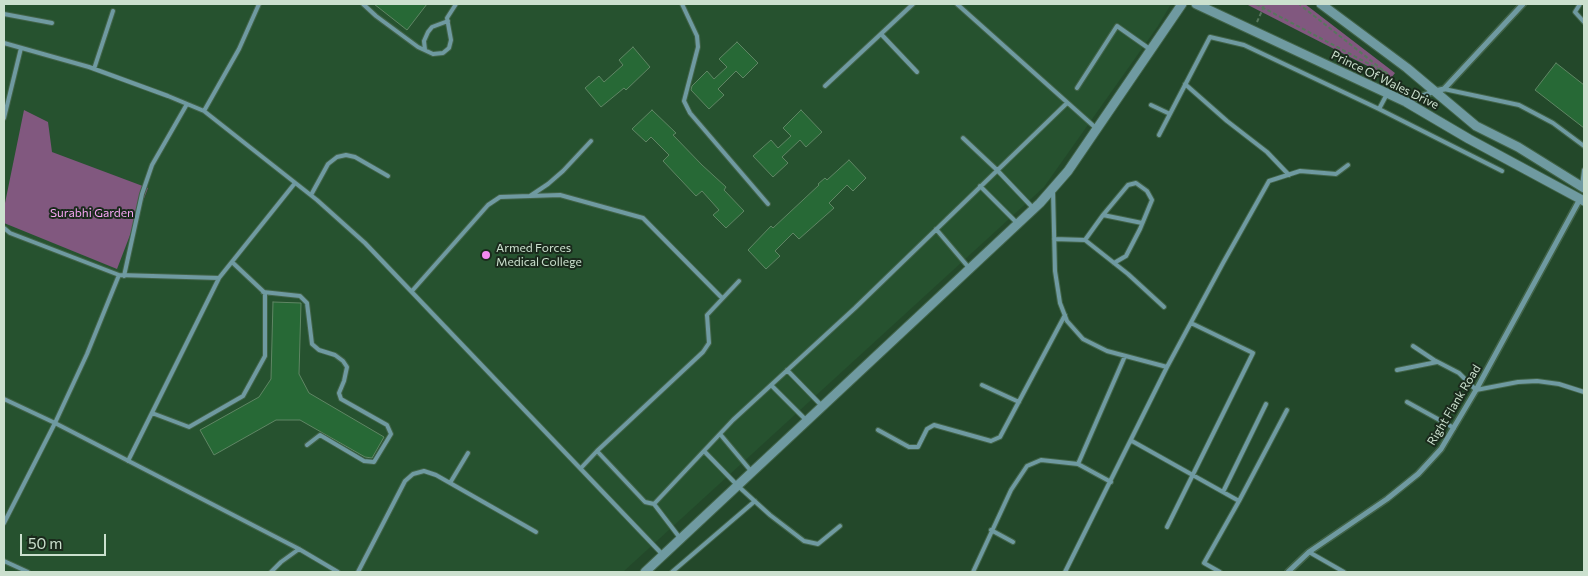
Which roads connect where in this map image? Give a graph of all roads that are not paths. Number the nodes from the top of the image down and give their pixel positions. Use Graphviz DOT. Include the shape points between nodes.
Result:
graph roads {
  1 [pos="259,4"];
  2 [pos="456,4"];
  3 [pos="682,4"];
  4 [pos="913,4"];
  5 [pos="1182,4"];
  6 [pos="1196,4"];
  7 [pos="1321,4"];
  8 [pos="1523,4"];
  9 [pos="1580,4"];
  10 [pos="365,5"];
  11 [pos="959,5"];
  12 [pos="1332,7"];
  13 [pos="114,11"];
  14 [pos="4,14"];
  15 [pos="448,21"];
  16 [pos="1584,22"];
  17 [pos="52,23"];
  18 [pos="881,34"];
  19 [pos="4,43"];
  20 [pos="21,48"];
  21 [pos="425,50"];
  22 [pos="1151,50"];
  23 [pos="94,69"];
  24 [pos="917,72"];
  25 [pos="1185,84"];
  26 [pos="826,86"];
  27 [pos="1077,88"];
  28 [pos="1440,90"];
  29 [pos="1387,94"];
  30 [pos="1067,102"];
  31 [pos="1406,102"];
  32 [pos="187,104"];
  33 [pos="1151,105"];
  34 [pos="1379,109"];
  35 [pos="204,111"];
  36 [pos="1170,114"];
  37 [pos="4,118"];
  38 [pos="1097,129"];
  39 [pos="1159,135"];
  40 [pos="963,138"];
  41 [pos="591,141"];
  42 [pos="1584,146"];
  43 [pos="1348,165"];
  44 [pos="997,170"];
  45 [pos="1584,170"];
  46 [pos="1502,171"];
  47 [pos="1289,174"];
  48 [pos="388,176"];
  49 [pos="295,183"];
  50 [pos="980,186"];
  51 [pos="1583,187"];
  52 [pos="1053,188"];
  53 [pos="311,195"];
  54 [pos="530,196"];
  55 [pos="1582,200"];
  56 [pos="768,204"];
  57 [pos="1034,209"];
  58 [pos="1103,215"];
  59 [pos="1142,222"];
  60 [pos="1018,224"];
  61 [pos="4,228"];
  62 [pos="936,229"];
  63 [pos="1054,239"];
  64 [pos="1085,240"];
  65 [pos="232,262"];
  66 [pos="1114,263"];
  67 [pos="970,269"];
  68 [pos="122,275"];
  69 [pos="219,278"];
  70 [pos="739,281"];
  71 [pos="412,291"];
  72 [pos="263,292"];
  73 [pos="722,298"];
  74 [pos="1164,307"];
  75 [pos="1065,315"];
  76 [pos="1191,323"];
  77 [pos="1413,346"];
  78 [pos="1125,356"];
  79 [pos="1437,362"];
  80 [pos="1168,367"];
  81 [pos="787,370"];
  82 [pos="1397,370"];
  83 [pos="771,385"];
  84 [pos="982,385"];
  85 [pos="1476,390"];
  86 [pos="1584,392"];
  87 [pos="4,399"];
  88 [pos="1019,402"];
  89 [pos="1407,402"];
  90 [pos="1266,404"];
  91 [pos="823,407"];
  92 [pos="1287,410"];
  93 [pos="152,413"];
  94 [pos="807,422"];
  95 [pos="55,423"];
  96 [pos="1454,428"];
  97 [pos="878,430"];
  98 [pos="720,434"];
  99 [pos="1132,441"];
  100 [pos="307,445"];
  101 [pos="597,451"];
  102 [pos="704,451"];
  103 [pos="468,453"];
  104 [pos="128,461"];
  105 [pos="1078,464"];
  106 [pos="581,468"];
  107 [pos="752,473"];
  108 [pos="1193,474"];
  109 [pos="1111,482"];
  110 [pos="450,483"];
  111 [pos="738,486"];
  112 [pos="1223,492"];
  113 [pos="755,501"];
  114 [pos="1239,501"];
  115 [pos="654,504"];
  116 [pos="4,523"];
  117 [pos="840,526"];
  118 [pos="1168,526"];
  119 [pos="991,530"];
  120 [pos="536,532"];
  121 [pos="681,540"];
  122 [pos="1013,542"];
  123 [pos="299,549"];
  124 [pos="1309,552"];
  125 [pos="664,556"];
  126 [pos="4,561"];
  127 [pos="335,571"];
  128 [pos="28,572"];
  129 [pos="271,572"];
  130 [pos="358,572"];
  131 [pos="646,572"];
  132 [pos="672,572"];
  133 [pos="973,572"];
  134 [pos="1065,572"];
  135 [pos="1220,572"];
  136 [pos="1288,572"];
  137 [pos="1344,572"];
  1 -- 35 [label="lane" via="239,50"];
  2 -- 15 [label="lane"];
  3 -- 56 [label="lane" via="697,36 698,47 684,101 690,113"];
  4 -- 18 [label="lane"];
  5 -- 22 [label="street"];
  6 -- 29 [label="street, Prince Of Wales Drive"];
  7 -- 12 [label="street, Prince Of Wales Drive"];
  8 -- 28 [label="street"];
  9 -- 16 [label="lane" via="1575,12"];
  10 -- 21 [label="lane"];
  11 -- 30 [label="lane"];
  12 -- 28 [label="street, Prince Of Wales Drive" via="1407,68"];
  13 -- 23 [label="lane"];
  14 -- 17 [label="lane"];
  15 -- 21 [label="lane" via="428,32"];
  15 -- 21 [label="lane" via="449,48 443,53 432,54"];
  18 -- 24 [label="lane"];
  18 -- 26 [label="lane"];
  19 -- 20 [label="lane"];
  20 -- 23 [label="lane"];
  20 -- 37 [label="lane"];
  22 -- 27 [label="lane" via="1117,26"];
  22 -- 38 [label="street"];
  23 -- 32 [label="lane"];
  25 -- 34 [label="lane" via="1210,37 1244,45"];
  25 -- 36 [label="lane"];
  25 -- 47 [label="lane"];
  28 -- 31 [label="street"];
  28 -- 42 [label="lane" via="1519,105 1553,123"];
  28 -- 51 [label="street, Prince Of Wales Drive" via="1476,126 1518,147"];
  29 -- 31 [label="street, Prince Of Wales Drive"];
  29 -- 34 [label="lane"];
  30 -- 38 [label="lane"];
  30 -- 44 [label="lane"];
  31 -- 55 [label="street, Prince Of Wales Drive"];
  32 -- 35 [label="lane"];
  32 -- 68 [label="lane" via="152,165"];
  33 -- 36 [label="lane"];
  34 -- 46 [label="lane"];
  35 -- 49 [label="lane"];
  36 -- 39 [label="lane"];
  38 -- 52 [label="street"];
  40 -- 44 [label="lane"];
  41 -- 54 [label="lane" via="563,171"];
  43 -- 47 [label="lane" via="1336,174 1300,171"];
  44 -- 50 [label="lane"];
  44 -- 57 [label="lane"];
  45 -- 51 [label="lane"];
  47 -- 76 [label="lane" via="1269,181"];
  48 -- 53 [label="lane" via="355,157 337,157 328,164"];
  49 -- 53 [label="lane"];
  49 -- 65 [label="lane"];
  50 -- 60 [label="lane"];
  50 -- 62 [label="lane"];
  52 -- 57 [label="street"];
  52 -- 63 [label="lane"];
  53 -- 71 [label="lane"];
  54 -- 71 [label="lane" via="500,197 488,205"];
  54 -- 73 [label="lane" via="560,195 642,218"];
  55 -- 85 [label="street, Right Flank Road"];
  57 -- 60 [label="street"];
  58 -- 59 [label="lane"];
  58 -- 59 [label="lane" via="1128,186 1136,183 1147,191 1152,200"];
  58 -- 64 [label="lane"];
  59 -- 66 [label="lane" via="1126,256"];
  60 -- 67 [label="street"];
  61 -- 68 [label="lane"];
  62 -- 67 [label="lane"];
  62 -- 81 [label="lane"];
  63 -- 64 [label="lane"];
  63 -- 75 [label="lane" via="1056,279"];
  64 -- 66 [label="lane"];
  65 -- 69 [label="lane"];
  65 -- 72 [label="lane"];
  66 -- 74 [label="lane"];
  67 -- 91 [label="street"];
  68 -- 69 [label="lane"];
  68 -- 95 [label="lane"];
  69 -- 93 [label="lane"];
  70 -- 73 [label="lane"];
  71 -- 106 [label="lane"];
  72 -- 93 [label="lane" via="265,356 243,396 189,427"];
  72 -- 100 [label="lane" via="300,296 307,303 312,344 319,350 335,354 347,367 339,393 341,399 388,425 391,434 374,462 364,461 320,435"];
  73 -- 101 [label="lane" via="707,315 708,343 703,352"];
  75 -- 78 [label="lane" via="1082,339"];
  75 -- 88 [label="lane"];
  76 -- 80 [label="lane"];
  76 -- 108 [label="lane" via="1252,353"];
  77 -- 79 [label="lane"];
  78 -- 80 [label="lane"];
  78 -- 105 [label="lane"];
  79 -- 82 [label="lane"];
  79 -- 85 [label="lane" via="1459,373"];
  80 -- 99 [label="lane"];
  81 -- 83 [label="lane"];
  81 -- 91 [label="lane"];
  83 -- 94 [label="lane"];
  83 -- 98 [label="lane"];
  84 -- 88 [label="lane"];
  85 -- 86 [label="lane" via="1537,380"];
  85 -- 96 [label="street, Right Flank Road"];
  87 -- 95 [label="lane"];
  88 -- 97 [label="lane" via="1000,437 991,440 934,425 927,429 918,447 909,447"];
  89 -- 96 [label="lane"];
  90 -- 112 [label="lane"];
  91 -- 94 [label="street"];
  92 -- 114 [label="lane"];
  93 -- 104 [label="lane"];
  94 -- 107 [label="street"];
  95 -- 104 [label="lane"];
  95 -- 116 [label="lane"];
  96 -- 124 [label="street, Right Flank Road" via="1441,449 1418,474"];
  98 -- 102 [label="lane"];
  98 -- 107 [label="lane"];
  99 -- 108 [label="lane"];
  99 -- 109 [label="lane"];
  101 -- 106 [label="lane"];
  101 -- 115 [label="lane" via="645,502"];
  102 -- 111 [label="lane"];
  102 -- 115 [label="lane"];
  103 -- 110 [label="lane"];
  104 -- 123 [label="lane"];
  105 -- 109 [label="lane"];
  105 -- 119 [label="lane" via="1041,460 1027,466"];
  106 -- 125 [label="lane"];
  107 -- 111 [label="street"];
  108 -- 112 [label="lane"];
  108 -- 118 [label="lane"];
  109 -- 134 [label="lane"];
  110 -- 120 [label="lane"];
  110 -- 130 [label="lane" via="424,471 405,481"];
  111 -- 113 [label="lane"];
  111 -- 121 [label="street"];
  112 -- 114 [label="lane"];
  113 -- 117 [label="lane" via="804,541 818,544"];
  113 -- 132 [label="lane"];
  114 -- 135 [label="lane" via="1204,563"];
  115 -- 121 [label="lane"];
  119 -- 122 [label="lane"];
  119 -- 133 [label="lane"];
  121 -- 125 [label="street"];
  123 -- 127 [label="lane"];
  123 -- 129 [label="lane"];
  124 -- 136 [label="street, Right Flank Road"];
  124 -- 137 [label="lane"];
  125 -- 131 [label="street"];
  126 -- 128 [label="lane"];
}
